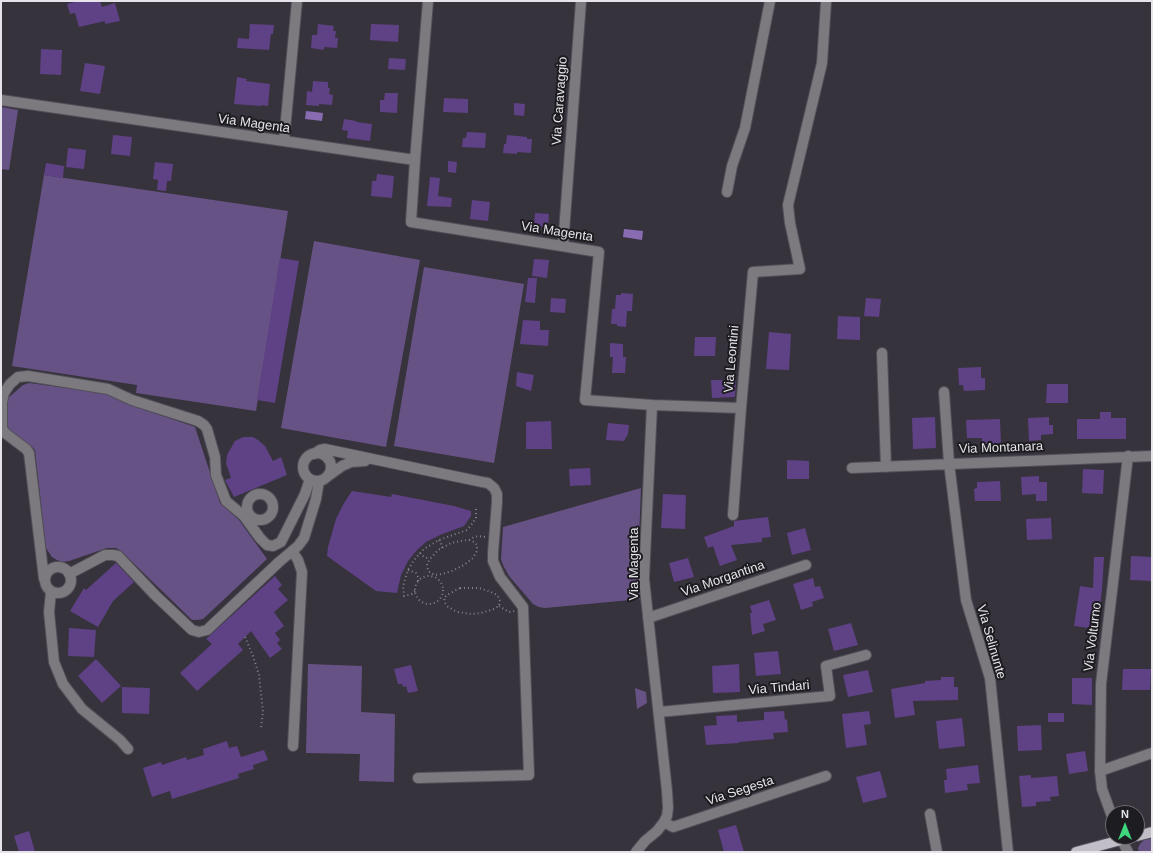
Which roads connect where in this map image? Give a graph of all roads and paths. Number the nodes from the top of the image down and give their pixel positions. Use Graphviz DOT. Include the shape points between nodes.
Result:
graph roads {
  1 [pos="297,1"];
  2 [pos="428,1"];
  3 [pos="581,1"];
  4 [pos="770,1"];
  5 [pos="826,2"];
  6 [pos="1,100"];
  7 [pos="284,141"];
  8 [pos="415,160"];
  9 [pos="727,192"];
  10 [pos="563,246"];
  11 [pos="882,353"];
  12 [pos="944,392"];
  13 [pos="652,405"];
  14 [pos="741,408"];
  15 [pos="314,454"];
  16 [pos="1128,456"];
  17 [pos="1152,456"];
  18 [pos="381,461"];
  19 [pos="949,463"];
  20 [pos="886,467"];
  21 [pos="852,468"];
  22 [pos="328,476"];
  23 [pos="314,480"];
  24 [pos="476,509"];
  25 [pos="733,515"];
  26 [pos="494,538"];
  27 [pos="439,540"];
  28 [pos="469,540"];
  29 [pos="40,544"];
  30 [pos="442,548"];
  31 [pos="292,551"];
  32 [pos="420,553"];
  33 [pos="430,559"];
  34 [pos="806,565"];
  35 [pos="59,567"];
  36 [pos="408,570"];
  37 [pos="432,573"];
  38 [pos="70,574"];
  39 [pos="431,577"];
  40 [pos="44,579"];
  41 [pos="418,582"];
  42 [pos="416,591"];
  43 [pos="51,592"];
  44 [pos="442,596"];
  45 [pos="444,598"];
  46 [pos="648,618"];
  47 [pos="245,637"];
  48 [pos="866,655"];
  49 [pos="659,712"];
  50 [pos="261,728"];
  51 [pos="293,746"];
  52 [pos="128,749"];
  53 [pos="1152,753"];
  54 [pos="1100,771"];
  55 [pos="826,776"];
  56 [pos="418,778"];
  57 [pos="1108,805"];
  58 [pos="930,814"];
  59 [pos="664,822"];
  60 [pos="1102,849"];
  61 [pos="636,852"];
  62 [pos="937,852"];
  63 [pos="1008,852"];
  64 [pos="1076,852"];
  1 -- 7 [label="street"];
  2 -- 8 [label="street"];
  3 -- 10 [label="street, Via Caravaggio"];
  4 -- 9 [label="street" via="745,128 732,166"];
  5 -- 14 [label="street, Via Leontini" via="822,63 788,205 800,269 753,272"];
  6 -- 7 [label="street, Via Magenta"];
  7 -- 8 [label="street, Via Magenta"];
  8 -- 10 [label="street, Via Magenta" via="411,222"];
  10 -- 13 [label="street, Via Magenta" via="599,252 585,400"];
  11 -- 20 [label="street"];
  12 -- 19 [label="street, Via Selinunte"];
  13 -- 14 [label="street, Via Leontini"];
  13 -- 46 [label="street, Via Magenta" via="644,578"];
  14 -- 25 [label="street"];
  15 -- 18 [label="street" via="325,449"];
  15 -- 22 [label="street" via="322,454 328,458 331,469"];
  15 -- 23 [label="street" via="307,458 303,466 305,474"];
  16 -- 17 [label="street, Via Montanara"];
  16 -- 19 [label="street, Via Montanara"];
  16 -- 54 [label="street, Via Volturno" via="1101,684"];
  18 -- 22 [label="street" via="351,462"];
  18 -- 26 [label="street" via="488,483 497,494"];
  19 -- 20 [label="street, Via Montanara"];
  19 -- 63 [label="street, Via Selinunte" via="966,600 990,678"];
  20 -- 21 [label="street, Via Montanara"];
  22 -- 23 [label="street" via="324,480"];
  23 -- 29 [label="street" via="281,542 272,546 267,545 247,515 226,501 216,475 215,457 204,425 108,389 28,376 18,377 4,393 2,428 29,453"];
  23 -- 31 [label="street" via="316,499 304,538"];
  24 -- 27 [label="path" via="476,518 467,530"];
  26 -- 28 [label="path" via="478,536"];
  26 -- 56 [label="street" via="493,557 496,568 523,607 529,775"];
  27 -- 30 [label="path"];
  27 -- 32 [label="path"];
  28 -- 30 [label="path" via="451,543"];
  28 -- 37 [label="path" via="477,545 473,558 452,571 435,575"];
  29 -- 35 [label="street" via="48,558"];
  29 -- 40 [label="street"];
  30 -- 33 [label="path"];
  31 -- 38 [label="street" via="207,630 199,632 186,625 118,556 105,555"];
  31 -- 51 [label="street" via="302,572"];
  32 -- 33 [label="path"];
  32 -- 36 [label="path"];
  33 -- 37 [label="path" via="427,567"];
  34 -- 46 [label="street, Via Morgantina"];
  35 -- 38 [label="street"];
  35 -- 40 [label="street" via="49,570"];
  36 -- 41 [label="path" via="416,573"];
  36 -- 42 [label="path" via="403,586 404,596"];
  37 -- 39 [label="path"];
  38 -- 43 [label="street" via="71,582 68,589 59,594"];
  39 -- 41 [label="path"];
  39 -- 44 [label="path" via="440,582"];
  40 -- 43 [label="street" via="46,587"];
  41 -- 42 [label="path"];
  42 -- 44 [label="path" via="417,597 425,603 434,603"];
  43 -- 52 [label="street" via="49,612 54,662 63,684 82,709"];
  44 -- 45 [label="path"];
  45 -- 45 [label="path" via="448,607 456,612 472,614 494,609 499,606 500,601 497,595 480,588 460,588"];
  46 -- 49 [label="street, Via Magenta"];
  47 -- 50 [label="path" via="259,675 263,712"];
  48 -- 49 [label="street, Via Tindari" via="826,666 830,696"];
  49 -- 59 [label="street, Via Magenta" via="668,808"];
  53 -- 54 [label="street"];
  54 -- 57 [label="street, Via Volturno" via="1102,790"];
  55 -- 59 [label="street, Via Segesta" via="673,827"];
  58 -- 62 [label="street"];
  59 -- 61 [label="street"];
  60 -- 64 [label="main road"];
}
